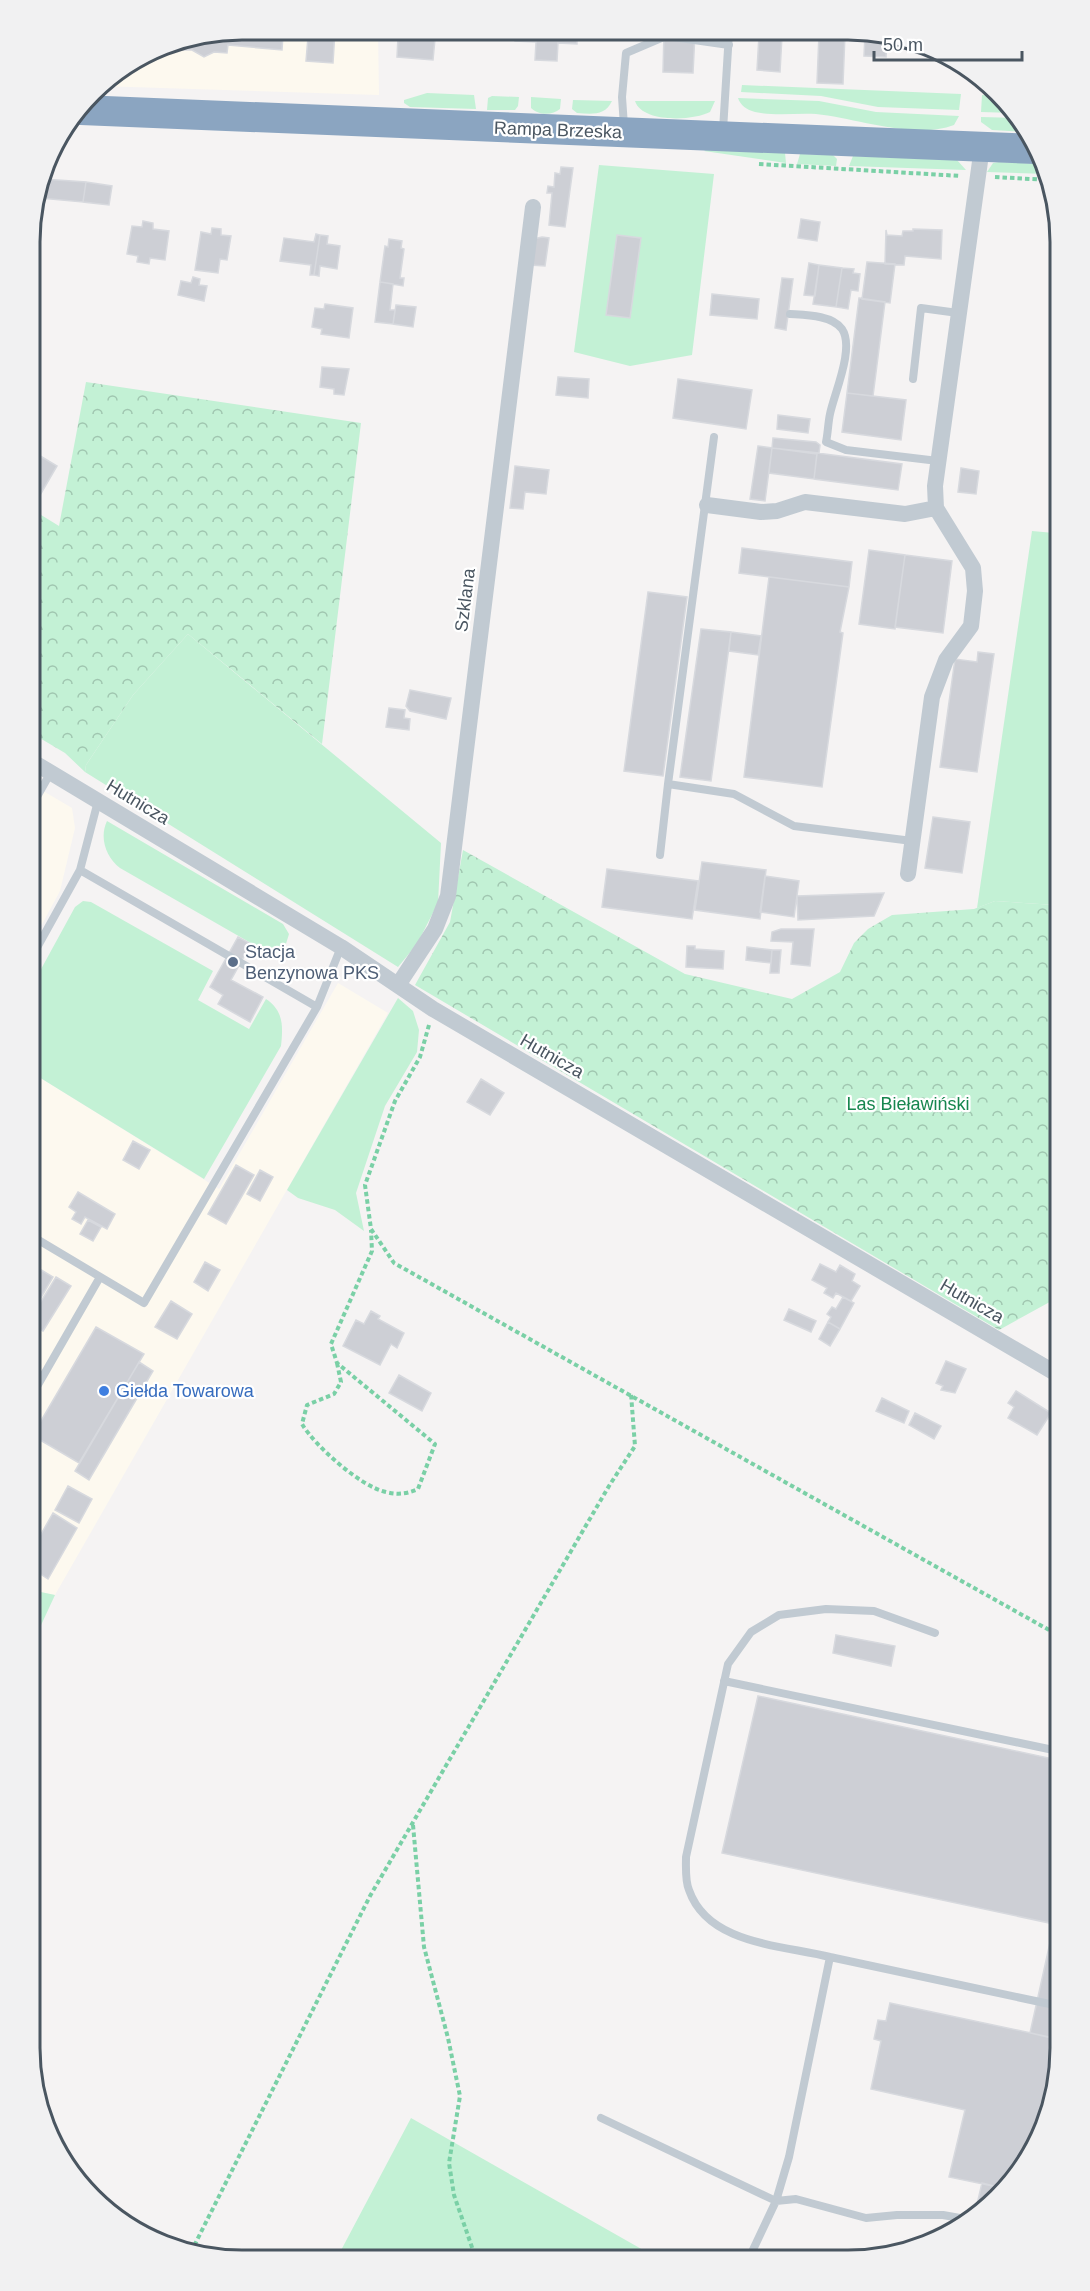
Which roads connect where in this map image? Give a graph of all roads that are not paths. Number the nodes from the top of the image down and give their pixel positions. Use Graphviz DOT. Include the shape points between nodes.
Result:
graph roads {
  1 [pos="657,40"];
  2 [pos="694,40"];
  3 [pos="729,40"];
  4 [pos="729,45"];
  5 [pos="90,110"];
  6 [pos="625,132"];
  7 [pos="722,136"];
  8 [pos="982,147"];
  9 [pos="1026,149"];
  10 [pos="533,207"];
  11 [pos="790,314"];
  12 [pos="958,314"];
  13 [pos="913,379"];
  14 [pos="714,437"];
  15 [pos="938,461"];
  16 [pos="707,505"];
  17 [pos="936,508"];
  18 [pos="41,766"];
  19 [pos="51,772"];
  20 [pos="668,784"];
  21 [pos="41,789"];
  22 [pos="98,800"];
  23 [pos="912,841"];
  24 [pos="660,855"];
  25 [pos="80,870"];
  26 [pos="908,874"];
  27 [pos="41,941"];
  28 [pos="341,947"];
  29 [pos="398,985"];
  30 [pos="317,1007"];
  31 [pos="40,1241"];
  32 [pos="100,1276"];
  33 [pos="1049,1370"];
  34 [pos="40,1381"];
  35 [pos="935,1633"];
  36 [pos="724,1682"];
  37 [pos="1049,1749"];
  38 [pos="830,1957"];
  39 [pos="1049,2004"];
  40 [pos="601,2118"];
  41 [pos="776,2201"];
  42 [pos="957,2218"];
  43 [pos="753,2250"];
  1 -- 6 [label="lane" via="626,53 622,97"];
  2 -- 4 [label="lane"];
  3 -- 4 [label="lane"];
  4 -- 7 [label="lane"];
  5 -- 6 [label="highway, Rampa Brzeska"];
  6 -- 7 [label="highway, Rampa Brzeska"];
  7 -- 8 [label="highway, Rampa Brzeska"];
  8 -- 9 [label="highway, Rampa Brzeska"];
  8 -- 12 [label="street"];
  10 -- 29 [label="street, Szklana" via="448,896 435,929"];
  11 -- 15 [label="lane" via="826,319 841,327 845,337 843,368 826,442 846,450"];
  12 -- 13 [label="lane" via="921,308"];
  12 -- 15 [label="street"];
  14 -- 16 [label="lane"];
  15 -- 17 [label="street"];
  16 -- 17 [label="street" via="761,512 806,502 905,514"];
  16 -- 20 [label="lane"];
  17 -- 23 [label="street" via="973,568 975,591 971,626 946,660 932,697"];
  18 -- 19 [label="street, Hutnicza"];
  19 -- 21 [label="lane"];
  19 -- 22 [label="street, Hutnicza"];
  20 -- 23 [label="lane" via="735,794 794,826"];
  20 -- 24 [label="lane"];
  22 -- 25 [label="lane"];
  22 -- 28 [label="street, Hutnicza"];
  23 -- 26 [label="street"];
  25 -- 27 [label="lane"];
  25 -- 30 [label="lane"];
  28 -- 29 [label="street, Hutnicza"];
  28 -- 30 [label="lane"];
  29 -- 33 [label="street, Hutnicza"];
  30 -- 32 [label="lane" via="144,1302"];
  31 -- 32 [label="lane"];
  32 -- 34 [label="lane"];
  35 -- 36 [label="lane" via="874,1611 826,1609 779,1615 751,1632 728,1664"];
  36 -- 37 [label="lane"];
  36 -- 38 [label="lane" via="686,1857 688,1890 707,1918 732,1935"];
  38 -- 39 [label="lane"];
  38 -- 41 [label="lane" via="789,2157"];
  40 -- 41 [label="lane"];
  41 -- 42 [label="lane" via="796,2199 866,2218"];
  41 -- 43 [label="lane"];
}
